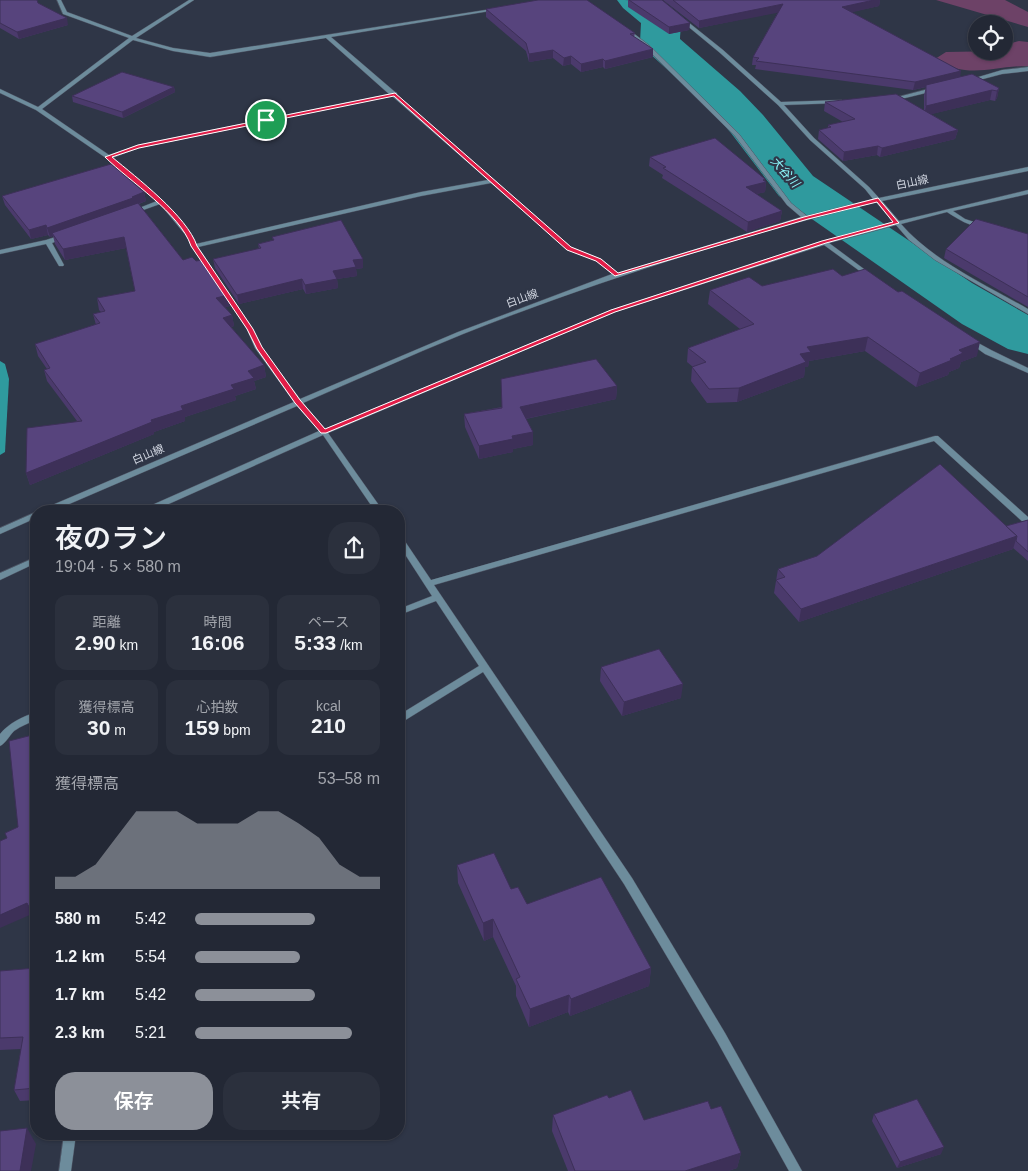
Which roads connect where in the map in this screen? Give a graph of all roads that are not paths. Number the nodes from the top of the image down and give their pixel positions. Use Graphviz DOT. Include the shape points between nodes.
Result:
graph roads {
  1 [pos="59,0"];
  2 [pos="192,0"];
  3 [pos="504,8"];
  4 [pos="678,17"];
  5 [pos="618,24"];
  6 [pos="328,37"];
  7 [pos="132,38"];
  8 [pos="1028,69"];
  9 [pos="957,84"];
  10 [pos="939,88"];
  11 [pos="0,91"];
  12 [pos="395,94"];
  13 [pos="888,100"];
  14 [pos="849,101"];
  15 [pos="780,104"];
  16 [pos="38,109"];
  17 [pos="108,157"];
  18 [pos="1028,170"];
  19 [pos="492,181"];
  20 [pos="1028,192"];
  21 [pos="878,200"];
  22 [pos="161,202"];
  23 [pos="948,210"];
  24 [pos="126,214"];
  25 [pos="810,217"];
  26 [pos="896,223"];
  27 [pos="986,228"];
  28 [pos="74,233"];
  29 [pos="48,242"];
  30 [pos="824,242"];
  31 [pos="194,246"];
  32 [pos="0,252"];
  33 [pos="61,265"];
  34 [pos="617,275"];
  35 [pos="214,276"];
  36 [pos="879,282"];
  37 [pos="220,284"];
  38 [pos="1028,312"];
  39 [pos="965,338"];
  40 [pos="1028,371"];
  41 [pos="298,402"];
  42 [pos="324,432"];
  43 [pos="60,505"];
  44 [pos="160,505"];
  45 [pos="375,505"];
  46 [pos="30,518"];
  47 [pos="1028,522"];
  48 [pos="0,531"];
  49 [pos="405,548"];
  50 [pos="30,563"];
  51 [pos="0,577"];
  52 [pos="429,583"];
  53 [pos="438,597"];
  54 [pos="405,610"];
  55 [pos="484,667"];
  56 [pos="405,716"];
  57 [pos="30,719"];
  58 [pos="0,742"];
  59 [pos="69,1140"];
  60 [pos="65,1171"];
  61 [pos="796,1171"];
  1 -- 7 [label="street" via="65,13"];
  2 -- 7 [label="street"];
  3 -- 6 [label="street"];
  4 -- 15 [label="street"];
  5 -- 25 [label="street" via="648,47 737,135 789,204"];
  6 -- 7 [label="street" via="210,55 187,54"];
  6 -- 12 [label="street"];
  7 -- 16 [label="street"];
  8 -- 9 [label="street"];
  10 -- 13 [label="street"];
  11 -- 16 [label="street"];
  12 -- 17 [label="street" via="138,147"];
  12 -- 19 [label="street"];
  14 -- 15 [label="street"];
  15 -- 21 [label="street" via="812,139"];
  16 -- 17 [label="street"];
  17 -- 22 [label="street"];
  18 -- 21 [label="street, 白山線"];
  19 -- 31 [label="street"];
  19 -- 34 [label="street" via="569,248 598,260"];
  20 -- 23 [label="street"];
  21 -- 25 [label="street, 白山線"];
  21 -- 26 [label="street"];
  22 -- 24 [label="street"];
  22 -- 31 [label="street"];
  23 -- 26 [label="street"];
  23 -- 27 [label="street" via="963,220"];
  25 -- 34 [label="street, 白山線"];
  26 -- 30 [label="street"];
  26 -- 38 [label="street" via="937,260"];
  28 -- 29 [label="street"];
  29 -- 32 [label="street"];
  29 -- 33 [label="street"];
  30 -- 36 [label="street"];
  30 -- 42 [label="street" via="613,311"];
  31 -- 35 [label="street"];
  34 -- 41 [label="street, 白山線" via="460,333"];
  37 -- 41 [label="street" via="259,348"];
  39 -- 40 [label="street"];
  41 -- 42 [label="street"];
  41 -- 43 [label="street, 白山線"];
  42 -- 44 [label="street"];
  42 -- 45 [label="street"];
  46 -- 48 [label="street"];
  47 -- 52 [label="street" via="935,438"];
  49 -- 52 [label="street"];
  50 -- 51 [label="street"];
  52 -- 53 [label="street"];
  53 -- 54 [label="street"];
  53 -- 55 [label="street"];
  55 -- 56 [label="street"];
  55 -- 61 [label="street" via="628,881"];
  57 -- 58 [label="street" via="3,735"];
  59 -- 60 [label="street"];
}
